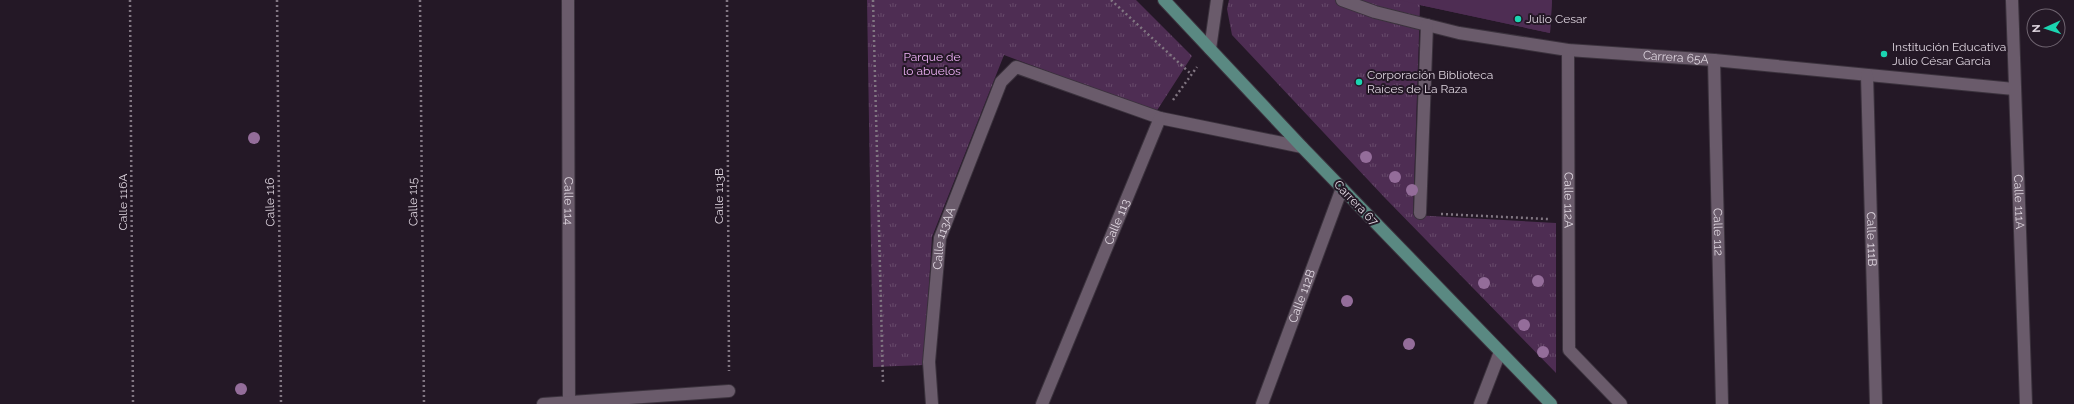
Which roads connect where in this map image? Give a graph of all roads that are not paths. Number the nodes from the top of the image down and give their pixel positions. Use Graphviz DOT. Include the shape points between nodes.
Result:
graph roads {
  1 [pos="568,0"];
  2 [pos="1164,0"];
  3 [pos="1217,0"];
  4 [pos="1342,0"];
  5 [pos="2012,0"];
  6 [pos="1427,25"];
  7 [pos="1210,48"];
  8 [pos="1568,50"];
  9 [pos="1714,60"];
  10 [pos="1867,75"];
  11 [pos="2014,89"];
  12 [pos="1160,118"];
  13 [pos="1302,147"];
  14 [pos="1342,188"];
  15 [pos="1420,213"];
  16 [pos="1500,352"];
  17 [pos="730,391"];
  18 [pos="569,403"];
  19 [pos="543,404"];
  20 [pos="932,404"];
  21 [pos="1042,404"];
  22 [pos="1262,404"];
  23 [pos="1480,404"];
  24 [pos="1551,404"];
  25 [pos="1621,404"];
  26 [pos="1722,404"];
  27 [pos="1876,404"];
  28 [pos="2026,404"];
  1 -- 18 [label="street, Calle 114"];
  2 -- 7 [label="main road, Carrera 67"];
  3 -- 7 [label="street"];
  4 -- 6 [label="street, Carrera 65A" via="1375,12"];
  5 -- 11 [label="street, Calle 111A"];
  6 -- 8 [label="street, Carrera 65A" via="1459,33"];
  6 -- 15 [label="street"];
  7 -- 13 [label="main road, Carrera 67"];
  8 -- 9 [label="street, Carrera 65A"];
  8 -- 25 [label="street, Calle 112A" via="1569,350"];
  9 -- 10 [label="street, Carrera 65A"];
  9 -- 26 [label="street, Calle 112"];
  10 -- 11 [label="street, Carrera 65A"];
  10 -- 27 [label="street, Calle 111B"];
  11 -- 28 [label="street, Calle 111A"];
  12 -- 13 [label="street"];
  12 -- 20 [label="street, Calle 113AA" via="1016,67 1001,82 940,238 929,362"];
  12 -- 21 [label="street, Calle 113"];
  13 -- 14 [label="main road, Carrera 67"];
  14 -- 16 [label="main road, Carrera 67"];
  14 -- 22 [label="street, Calle 112B"];
  16 -- 23 [label="street"];
  16 -- 24 [label="main road, Carrera 67"];
  17 -- 18 [label="street"];
  18 -- 19 [label="street"];
}
